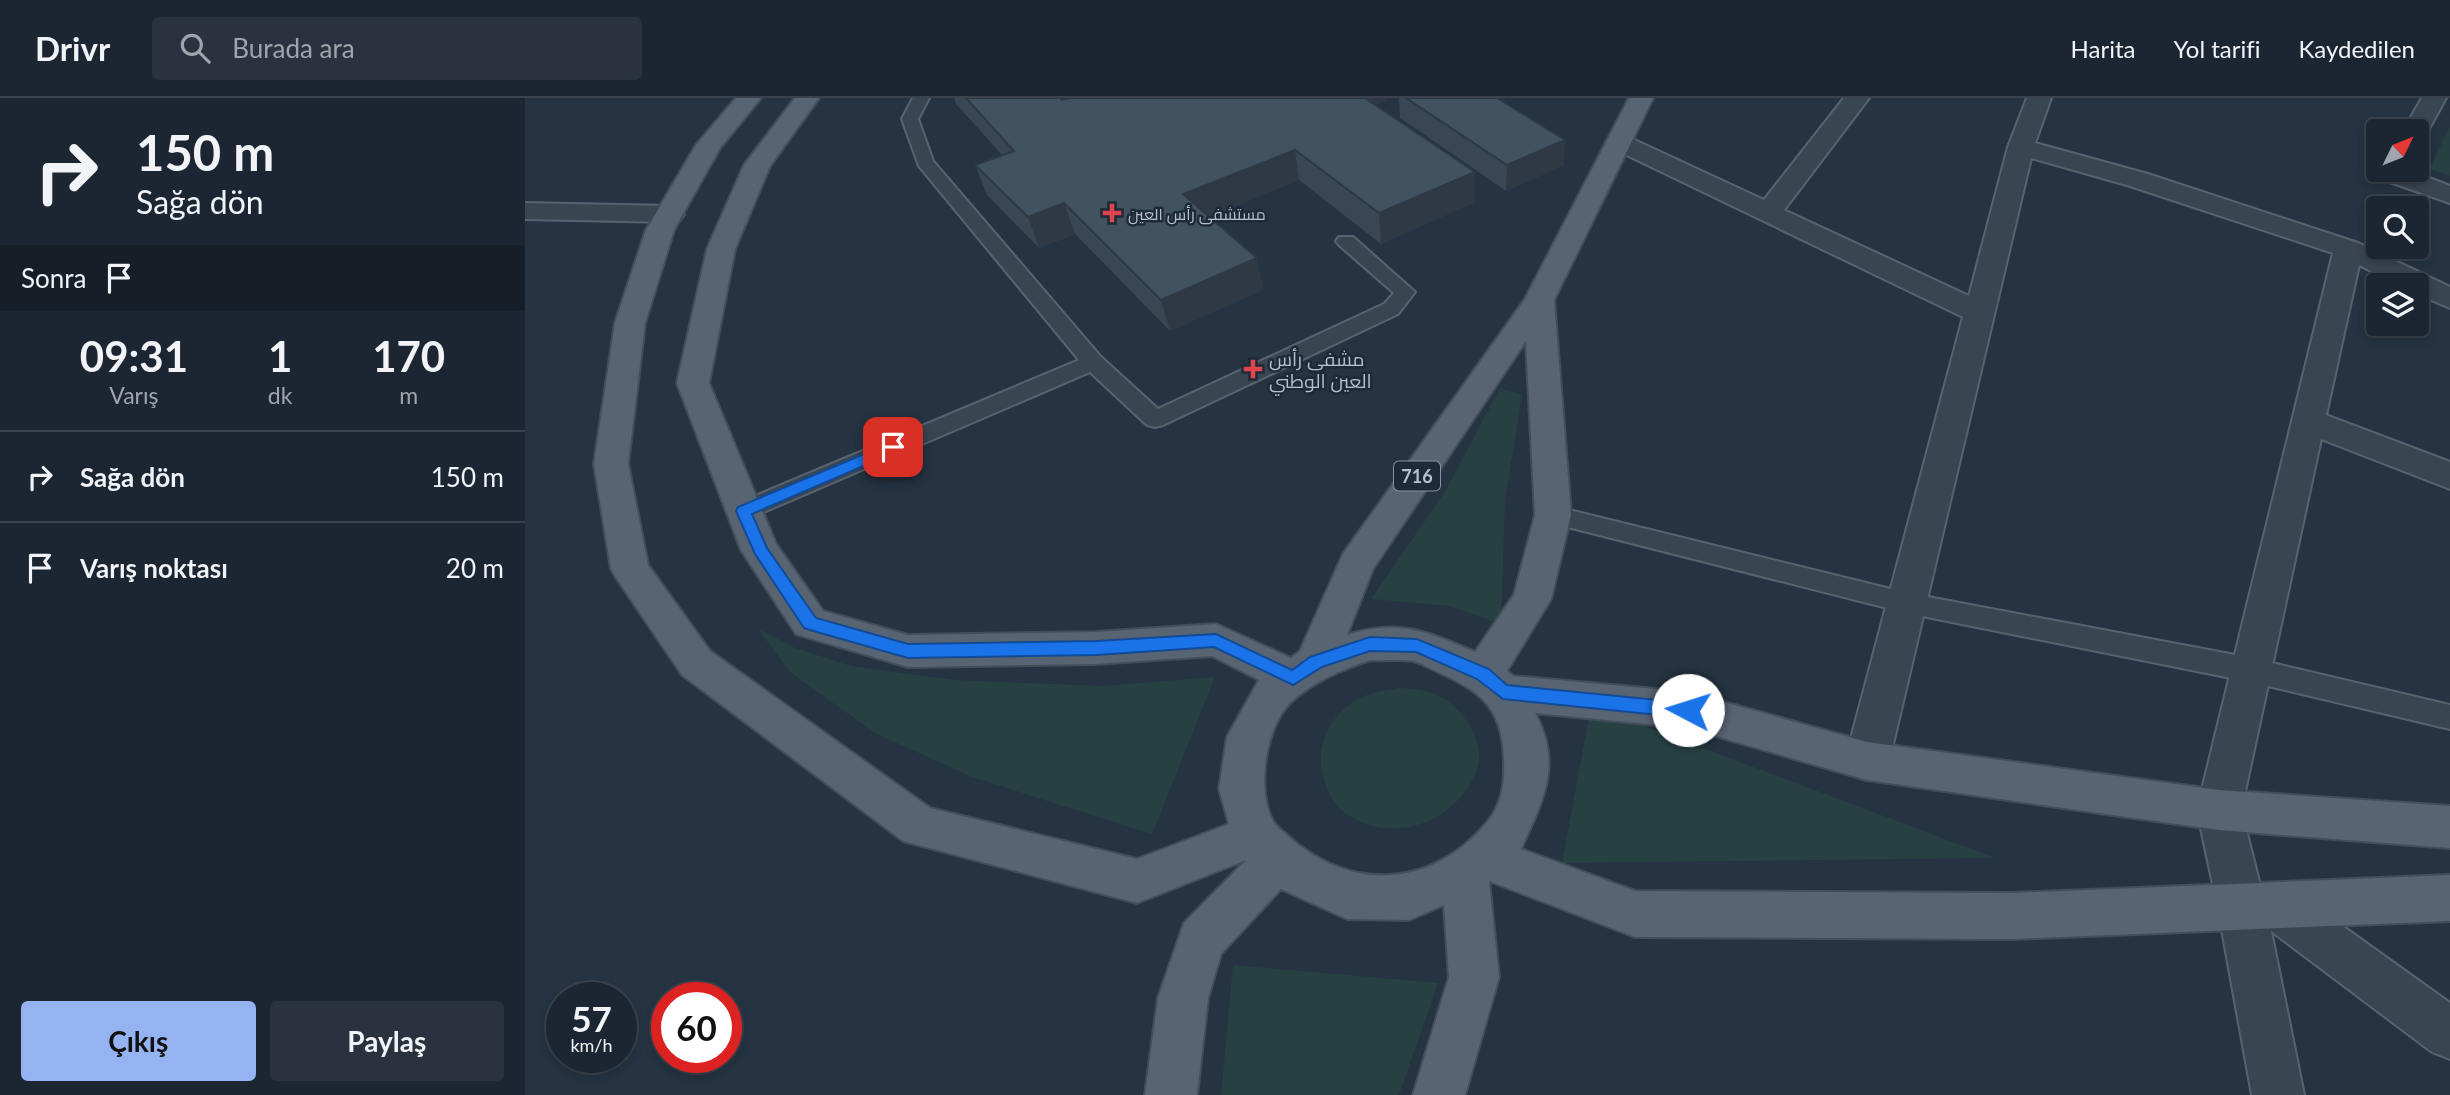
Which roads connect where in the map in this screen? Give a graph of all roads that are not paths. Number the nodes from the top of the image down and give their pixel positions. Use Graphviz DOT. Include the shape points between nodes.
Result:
graph roads {
  1 [pos="749,98"];
  2 [pos="807,98"];
  3 [pos="921,98"];
  4 [pos="1641,98"];
  5 [pos="1857,98"];
  6 [pos="2039,98"];
  7 [pos="2434,98"];
  8 [pos="2423,119"];
  9 [pos="1619,142"];
  10 [pos="2021,147"];
  11 [pos="2415,182"];
  12 [pos="2450,195"];
  13 [pos="525,211"];
  14 [pos="1767,213"];
  15 [pos="670,214"];
  16 [pos="1346,241"];
  17 [pos="2348,249"];
  18 [pos="2450,299"];
  19 [pos="1539,300"];
  20 [pos="1981,314"];
  21 [pos="1093,362"];
  22 [pos="2308,421"];
  23 [pos="2450,477"];
  24 [pos="743,511"];
  25 [pos="1553,515"];
  26 [pos="1907,603"];
  27 [pos="1304,670"];
  28 [pos="2251,670"];
  29 [pos="1493,683"];
  30 [pos="2450,717"];
  31 [pos="1867,761"];
  32 [pos="2218,810"];
  33 [pos="2450,827"];
  34 [pos="1267,846"];
  35 [pos="1474,865"];
  36 [pos="2450,898"];
  37 [pos="2258,907"];
  38 [pos="2450,1034"];
  39 [pos="1171,1095"];
  40 [pos="1439,1095"];
  41 [pos="2279,1095"];
  1 -- 15 [label="main road" via="709,145"];
  2 -- 24 [label="main road" via="757,165 721,249 693,383"];
  3 -- 21 [label="lane" via="910,119 925,162"];
  4 -- 9 [label="main road, 716"];
  5 -- 14 [label="street"];
  6 -- 10 [label="street"];
  7 -- 8 [label="street"];
  9 -- 14 [label="street"];
  9 -- 19 [label="main road, 716"];
  10 -- 17 [label="street" via="2139,180"];
  10 -- 20 [label="street"];
  11 -- 12 [label="street"];
  13 -- 15 [label="street"];
  14 -- 20 [label="street"];
  15 -- 34 [label="main road" via="660,230 630,323 611,464 630,569 695,663 919,826 1137,881"];
  16 -- 21 [label="lane" via="1405,292 1391,309 1155,419"];
  17 -- 18 [label="street"];
  17 -- 22 [label="street"];
  19 -- 25 [label="main road"];
  19 -- 27 [label="main road, 716" via="1356,564"];
  20 -- 26 [label="street"];
  21 -- 24 [label="lane"];
  22 -- 23 [label="street"];
  22 -- 28 [label="street"];
  24 -- 27 [label="main road" via="760,550 810,623 908,651 1096,648 1216,640"];
  25 -- 26 [label="lane"];
  25 -- 29 [label="main road" via="1532,599"];
  26 -- 28 [label="lane"];
  26 -- 31 [label="street"];
  27 -- 29 [label="main road" via="1370,644 1417,645"];
  27 -- 34 [label="main road" via="1275,691 1248,737 1241,789"];
  28 -- 30 [label="lane"];
  28 -- 32 [label="street"];
  29 -- 31 [label="main road" via="1688,710"];
  29 -- 35 [label="main road" via="1525,735 1527,785 1505,835"];
  31 -- 32 [label="main road"];
  32 -- 33 [label="main road"];
  32 -- 37 [label="street"];
  34 -- 35 [label="main road" via="1293,871 1347,896 1409,897"];
  34 -- 39 [label="main road" via="1201,940 1183,998"];
  35 -- 37 [label="main road" via="1635,914 2012,916"];
  35 -- 40 [label="main road" via="1474,977"];
  36 -- 37 [label="main road"];
  37 -- 38 [label="street"];
  37 -- 41 [label="street"];
}
